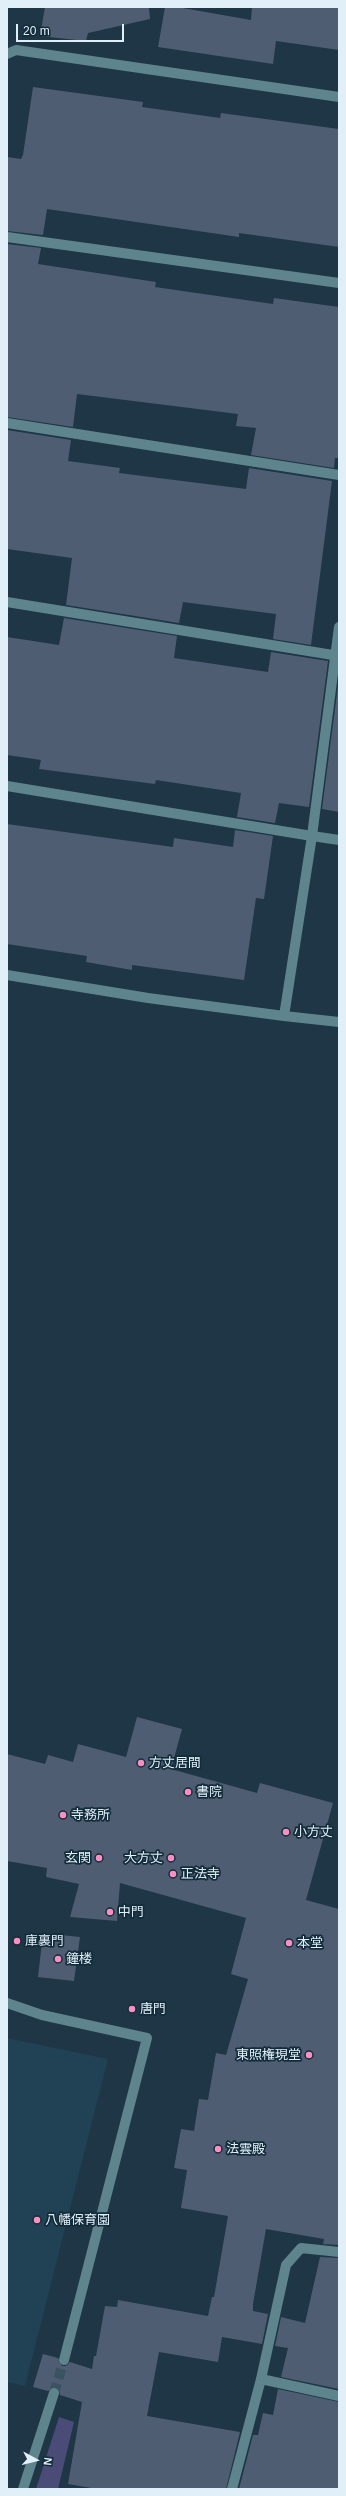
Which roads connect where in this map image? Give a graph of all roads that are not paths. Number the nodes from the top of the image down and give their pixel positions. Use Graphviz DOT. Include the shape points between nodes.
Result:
graph roads {
  1 [pos="7,54"];
  2 [pos="339,97"];
  3 [pos="7,236"];
  4 [pos="339,283"];
  5 [pos="7,423"];
  6 [pos="339,475"];
  7 [pos="7,602"];
  8 [pos="339,626"];
  9 [pos="337,655"];
  10 [pos="7,786"];
  11 [pos="312,836"];
  12 [pos="339,840"];
  13 [pos="7,976"];
  14 [pos="284,1016"];
  15 [pos="339,1022"];
  16 [pos="7,2003"];
  17 [pos="339,2252"];
  18 [pos="64,2360"];
  19 [pos="261,2379"];
  20 [pos="53,2396"];
  21 [pos="339,2396"];
  22 [pos="23,2489"];
  23 [pos="232,2489"];
  1 -- 2 [label="street" via="16,50"];
  3 -- 4 [label="street"];
  5 -- 6 [label="street"];
  7 -- 9 [label="street"];
  8 -- 9 [label="street"];
  9 -- 11 [label="street"];
  10 -- 11 [label="street"];
  11 -- 12 [label="street"];
  11 -- 14 [label="street"];
  13 -- 14 [label="street"];
  14 -- 15 [label="street"];
  16 -- 18 [label="street" via="42,2015 147,2038"];
  17 -- 19 [label="street" via="301,2248 286,2265"];
  19 -- 21 [label="street"];
  19 -- 23 [label="street"];
  20 -- 22 [label="street"];
}
